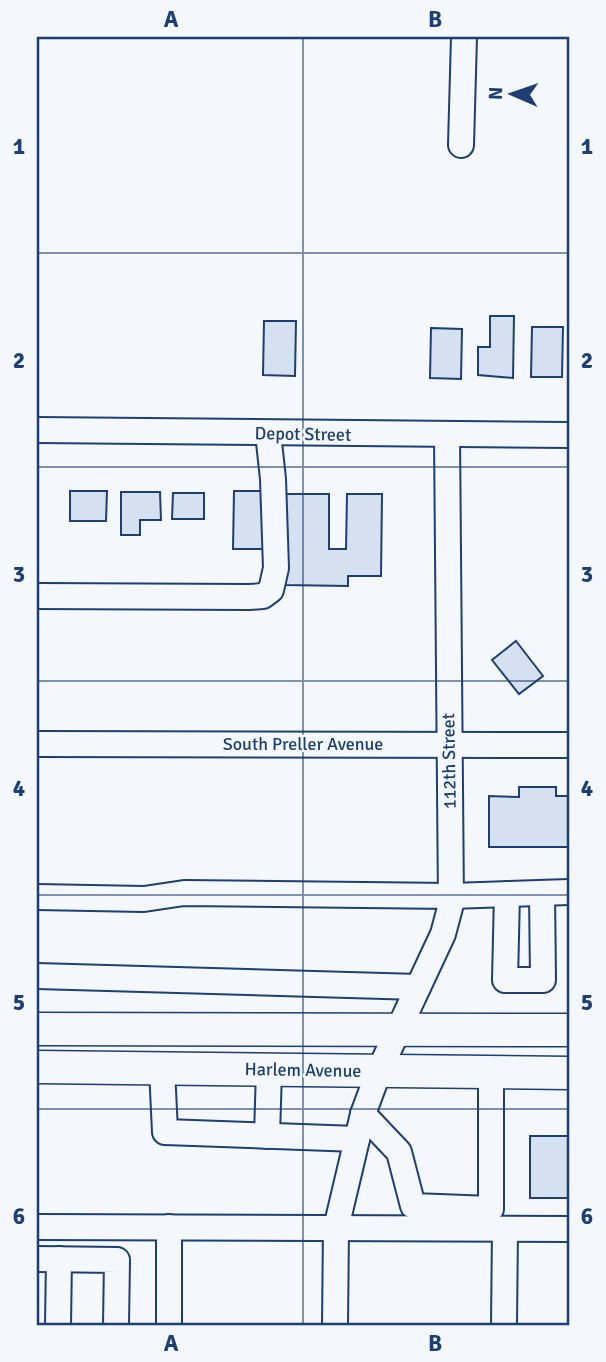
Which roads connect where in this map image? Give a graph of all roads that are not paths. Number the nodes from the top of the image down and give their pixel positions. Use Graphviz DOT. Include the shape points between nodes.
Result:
graph roads {
  1 [pos="464,37"];
  2 [pos="461,145"];
  3 [pos="37,430"];
  4 [pos="268,433"];
  5 [pos="447,435"];
  6 [pos="569,436"];
  7 [pos="37,596"];
  8 [pos="37,744"];
  9 [pos="449,744"];
  10 [pos="569,745"];
  11 [pos="569,892"];
  12 [pos="542,893"];
  13 [pos="507,894"];
  14 [pos="451,896"];
  15 [pos="37,897"];
  16 [pos="37,976"];
  17 [pos="418,987"];
  18 [pos="37,1029"];
  19 [pos="569,1030"];
  20 [pos="399,1031"];
  21 [pos="37,1067"];
  22 [pos="162,1069"];
  23 [pos="269,1070"];
  24 [pos="379,1071"];
  25 [pos="491,1072"];
  26 [pos="569,1073"];
  27 [pos="363,1114"];
  28 [pos="267,1136"];
  29 [pos="357,1139"];
  30 [pos="37,1227"];
  31 [pos="169,1227"];
  32 [pos="336,1228"];
  33 [pos="505,1229"];
  34 [pos="569,1229"];
  35 [pos="48,1259"];
  36 [pos="58,1325"];
  37 [pos="116,1325"];
  38 [pos="169,1325"];
  39 [pos="335,1325"];
  40 [pos="504,1325"];
  1 -- 2 [label="street"];
  3 -- 4 [label="street, Depot Street"];
  4 -- 5 [label="street, Depot Street"];
  4 -- 7 [label="street" via="276,568 271,590 263,596"];
  5 -- 6 [label="street, Depot Street"];
  5 -- 9 [label="street, 112th Street"];
  8 -- 9 [label="street, South Preller Avenue"];
  9 -- 10 [label="street, South Preller Avenue"];
  9 -- 14 [label="street, 112th Street"];
  11 -- 12 [label="street"];
  12 -- 13 [label="street"];
  12 -- 13 [label="street" via="542,980 505,980"];
  13 -- 14 [label="street"];
  14 -- 15 [label="street" via="184,893 144,899"];
  14 -- 17 [label="street, 112th Street" via="443,934"];
  16 -- 17 [label="street"];
  17 -- 20 [label="street, 112th Street"];
  18 -- 20 [label="main road"];
  19 -- 20 [label="main road"];
  20 -- 24 [label="street, 112th Street"];
  21 -- 22 [label="main road, Harlem Avenue"];
  22 -- 23 [label="main road, Harlem Avenue"];
  22 -- 28 [label="street" via="165,1132"];
  23 -- 24 [label="main road, Harlem Avenue"];
  23 -- 28 [label="street"];
  24 -- 25 [label="main road, Harlem Avenue"];
  24 -- 27 [label="street, 112th Street"];
  25 -- 26 [label="main road, Harlem Avenue"];
  25 -- 27 [label="street" via="491,1209 413,1206 399,1152"];
  27 -- 29 [label="street, 112th Street"];
  28 -- 29 [label="street"];
  29 -- 32 [label="street, 112th Street"];
  30 -- 31 [label="street"];
  31 -- 32 [label="street"];
  31 -- 38 [label="street"];
  32 -- 33 [label="street"];
  32 -- 39 [label="street, 112th Street"];
  33 -- 34 [label="street"];
  33 -- 40 [label="street"];
  35 -- 36 [label="street"];
  35 -- 37 [label="street" via="117,1260"];
}
